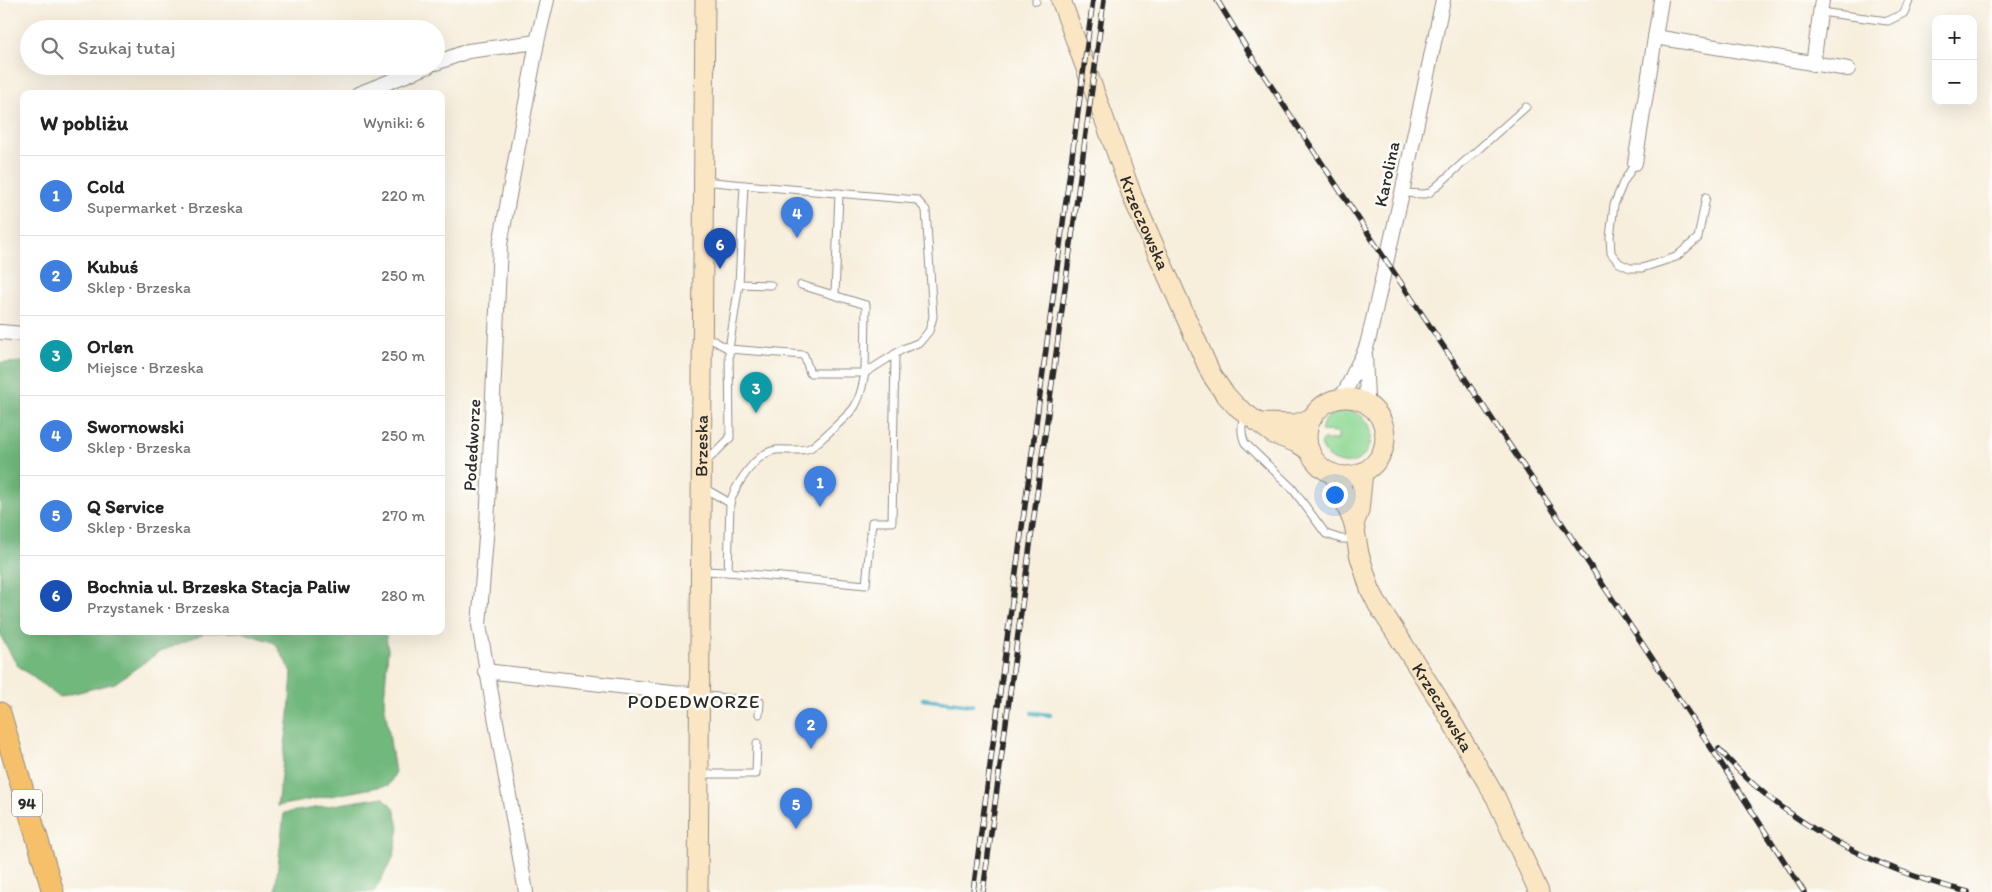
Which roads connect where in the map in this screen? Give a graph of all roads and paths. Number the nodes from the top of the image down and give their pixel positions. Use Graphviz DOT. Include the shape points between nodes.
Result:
graph roads {
  1 [pos="547,0"];
  2 [pos="705,0"];
  3 [pos="1061,0"];
  4 [pos="1442,0"];
  5 [pos="1661,0"];
  6 [pos="1909,0"];
  7 [pos="1821,6"];
  8 [pos="1655,37"];
  9 [pos="537,42"];
  10 [pos="445,60"];
  11 [pos="1813,64"];
  12 [pos="1848,69"];
  13 [pos="406,75"];
  14 [pos="368,90"];
  15 [pos="1526,107"];
  16 [pos="1635,163"];
  17 [pos="703,181"];
  18 [pos="744,185"];
  19 [pos="839,193"];
  20 [pos="1402,193"];
  21 [pos="1706,196"];
  22 [pos="740,284"];
  23 [pos="771,285"];
  24 [pos="801,285"];
  25 [pos="834,295"];
  26 [pos="0,332"];
  27 [pos="20,334"];
  28 [pos="702,334"];
  29 [pos="729,349"];
  30 [pos="895,354"];
  31 [pos="1365,354"];
  32 [pos="865,373"];
  33 [pos="1340,398"];
  34 [pos="1370,406"];
  35 [pos="1244,413"];
  36 [pos="1312,418"];
  37 [pos="1260,423"];
  38 [pos="1310,452"];
  39 [pos="701,467"];
  40 [pos="1363,472"];
  41 [pos="1332,473"];
  42 [pos="701,486"];
  43 [pos="730,503"];
  44 [pos="1355,531"];
  45 [pos="700,571"];
  46 [pos="728,572"];
  47 [pos="486,671"];
  48 [pos="699,695"];
  49 [pos="0,714"];
  50 [pos="759,714"];
  51 [pos="757,743"];
  52 [pos="698,774"];
  53 [pos="53,892"];
  54 [pos="526,892"];
  55 [pos="698,892"];
  56 [pos="1539,892"];
  1 -- 9 [label="street, Podedworze"];
  2 -- 17 [label="main road, Brzeska"];
  3 -- 35 [label="main road, Krzeczowska" via="1133,198 1211,374 1229,400"];
  4 -- 20 [label="street, Karolina"];
  5 -- 8 [label="street"];
  6 -- 7 [label="lane" via="1904,13 1888,21"];
  7 -- 11 [label="street"];
  8 -- 11 [label="street"];
  8 -- 16 [label="street"];
  9 -- 10 [label="street" via="468,51"];
  9 -- 47 [label="street, Podedworze" via="500,245 487,525 478,625"];
  11 -- 12 [label="street"];
  13 -- 14 [label="street"];
  15 -- 20 [label="lane" via="1429,193"];
  16 -- 21 [label="lane" via="1614,205 1610,237 1611,253 1630,268 1642,268 1676,257 1698,238"];
  17 -- 18 [label="lane"];
  17 -- 28 [label="main road, Brzeska"];
  18 -- 19 [label="lane"];
  18 -- 22 [label="lane"];
  19 -- 25 [label="lane"];
  19 -- 30 [label="lane" via="918,200 926,210 933,317 929,331 920,342"];
  20 -- 31 [label="street, Karolina"];
  22 -- 23 [label="lane"];
  22 -- 29 [label="lane"];
  24 -- 25 [label="lane"];
  25 -- 32 [label="lane" via="866,305"];
  26 -- 27 [label="street"];
  28 -- 29 [label="lane"];
  28 -- 39 [label="main road, Brzeska"];
  29 -- 32 [label="lane" via="804,355 810,372"];
  29 -- 39 [label="lane" via="730,438"];
  30 -- 32 [label="lane"];
  30 -- 46 [label="lane" via="892,522 872,522 866,585"];
  31 -- 33 [label="street, Karolina"];
  31 -- 34 [label="street, Karolina"];
  32 -- 43 [label="lane" via="854,408 809,449 773,450 756,461 740,481"];
  33 -- 34 [label="main road" via="1358,400"];
  33 -- 36 [label="main road" via="1324,405"];
  34 -- 40 [label="main road" via="1383,424 1385,441 1375,462"];
  35 -- 37 [label="main road, Krzeczowska"];
  35 -- 44 [label="lane" via="1242,429 1245,443 1292,488 1321,529 1331,537"];
  36 -- 37 [label="main road" via="1296,424"];
  36 -- 38 [label="main road" via="1307,435"];
  37 -- 38 [label="main road, Krzeczowska" via="1279,437"];
  38 -- 41 [label="main road"];
  39 -- 42 [label="main road, Brzeska"];
  40 -- 41 [label="main road" via="1348,476"];
  40 -- 44 [label="main road, Krzeczowska"];
  41 -- 44 [label="main road, Krzeczowska" via="1342,489"];
  42 -- 43 [label="lane"];
  42 -- 45 [label="main road, Brzeska"];
  43 -- 46 [label="lane"];
  44 -- 56 [label="main road, Krzeczowska" via="1364,572 1378,605 1496,798"];
  45 -- 46 [label="lane"];
  45 -- 48 [label="main road, Brzeska"];
  47 -- 48 [label="street"];
  47 -- 54 [label="street, Podedworze"];
  48 -- 50 [label="lane" via="760,702"];
  48 -- 52 [label="main road, Brzeska"];
  49 -- 53 [label="main road, 94"];
  51 -- 52 [label="lane" via="756,774"];
  52 -- 55 [label="main road, Brzeska"];
}
